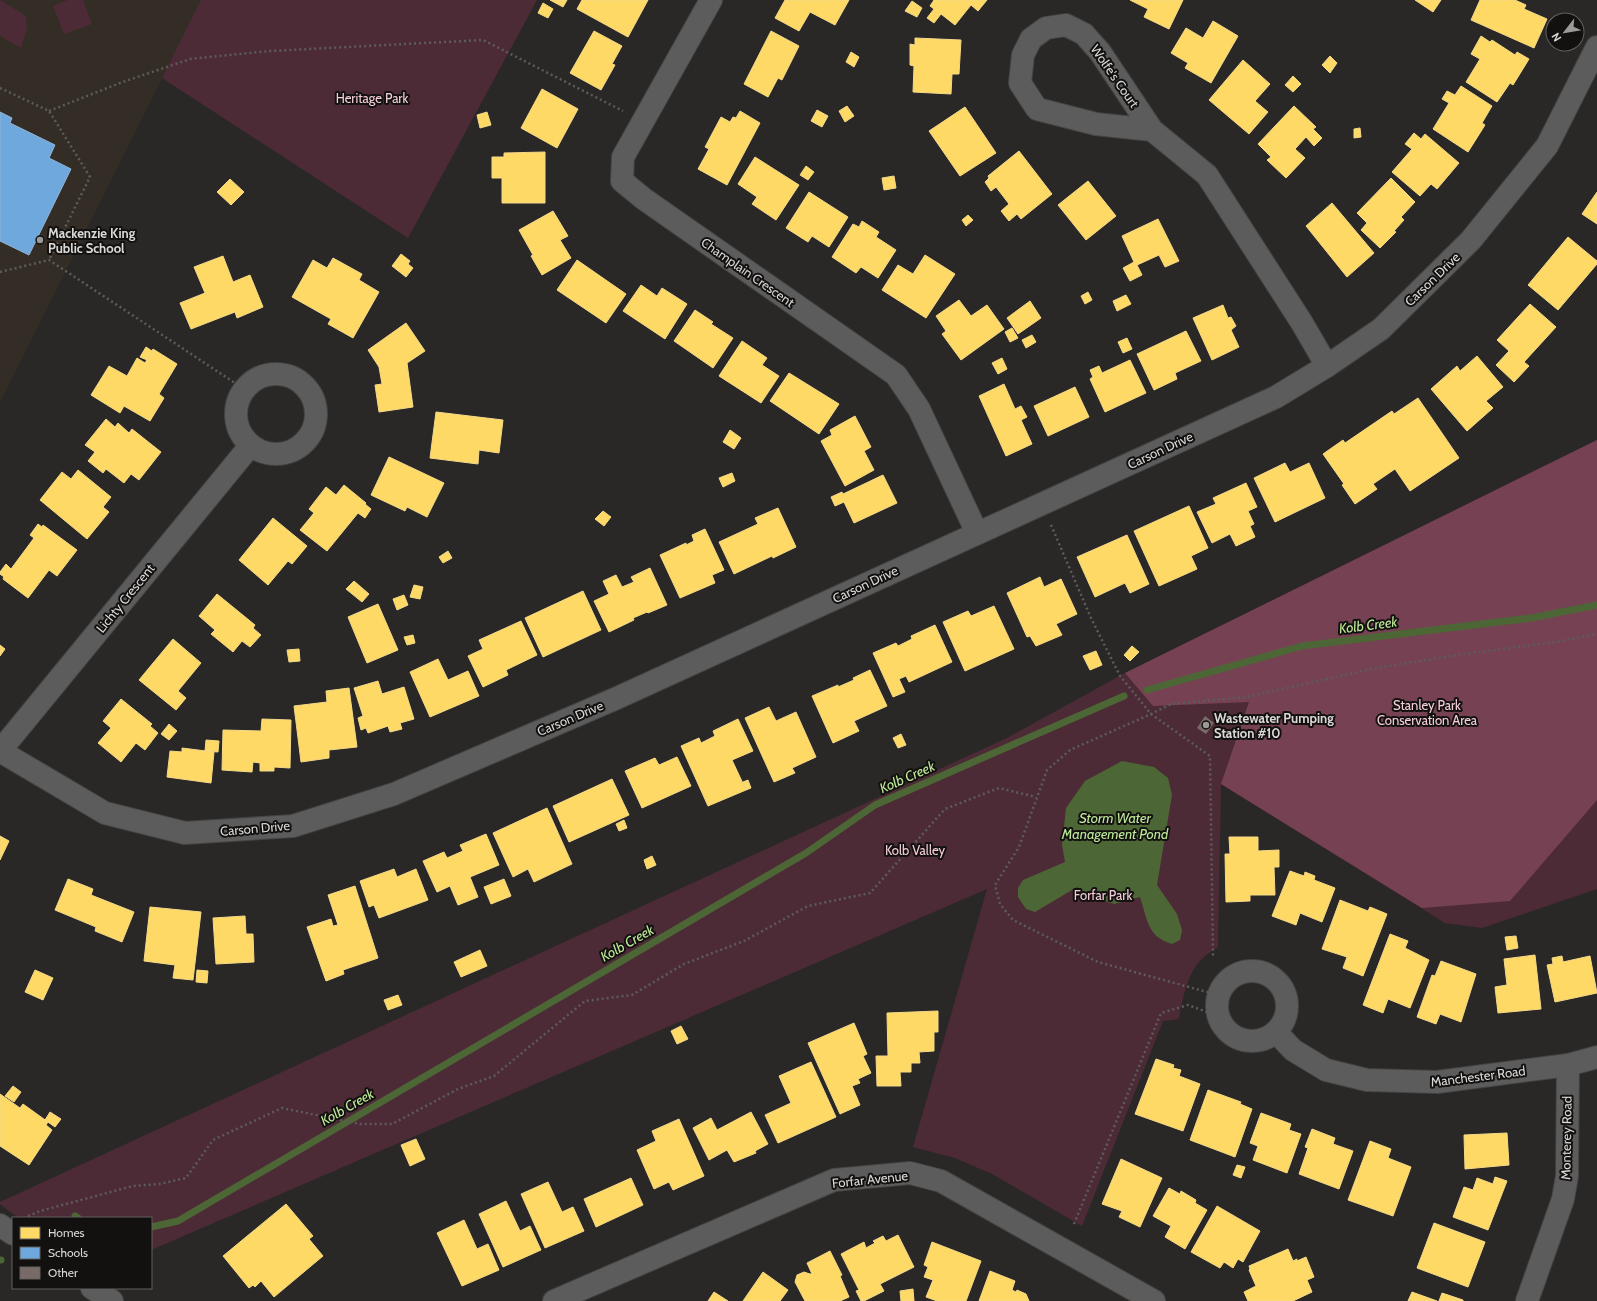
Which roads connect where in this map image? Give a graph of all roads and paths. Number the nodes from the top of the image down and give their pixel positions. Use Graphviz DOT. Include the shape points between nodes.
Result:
graph roads {
  1 [pos="711,0"];
  2 [pos="1597,47"];
  3 [pos="0,88"];
  4 [pos="49,111"];
  5 [pos="643,121"];
  6 [pos="1152,130"];
  7 [pos="49,260"];
  8 [pos="0,272"];
  9 [pos="1327,366"];
  10 [pos="244,389"];
  11 [pos="250,446"];
  12 [pos="1042,505"];
  13 [pos="977,533"];
  14 [pos="1597,634"];
  15 [pos="1151,714"];
  16 [pos="0,751"];
  17 [pos="1036,797"];
  18 [pos="1213,956"];
  19 [pos="1218,1006"];
  20 [pos="1276,1032"];
  21 [pos="1597,1057"];
  22 [pos="1568,1065"];
  23 [pos="26,1217"];
  24 [pos="1074,1224"];
  25 [pos="0,1225"];
  26 [pos="12,1233"];
  27 [pos="554,1301"];
  28 [pos="1154,1301"];
  29 [pos="1527,1301"];
  1 -- 5 [label="street, Champlain Crescent"];
  2 -- 9 [label="street, Carson Drive" via="1547,146 1471,240 1381,329"];
  3 -- 4 [label="path"];
  4 -- 5 [label="path" via="190,59 270,51 483,40"];
  4 -- 7 [label="path" via="90,177"];
  5 -- 13 [label="street, Champlain Crescent" via="624,157 622,181 896,375 919,409"];
  6 -- 6 [label="street, Wolfe's Court" via="1100,52 1084,34 1066,25 1046,28 1031,39 1023,55 1020,84 1038,109 1096,124"];
  6 -- 9 [label="street, Wolfe's Court" via="1207,175"];
  7 -- 8 [label="path"];
  7 -- 10 [label="path"];
  9 -- 12 [label="street, Carson Drive" via="1276,397"];
  10 -- 11 [label="street" via="237,403 235,419 240,434"];
  10 -- 11 [label="street" via="256,379 271,374 287,376 302,384 312,397 316,414 314,429 306,442 294,451 279,455 264,453"];
  11 -- 16 [label="street, Lichty Crescent"];
  12 -- 13 [label="street, Carson Drive"];
  12 -- 15 [label="path" via="1091,618 1120,676"];
  13 -- 16 [label="street, Carson Drive" via="617,698 394,794 293,826 185,833 112,815"];
  14 -- 15 [label="path" via="1371,669 1247,697 1171,704"];
  15 -- 17 [label="path" via="1070,750 1048,770"];
  15 -- 18 [label="path" via="1210,756"];
  17 -- 19 [label="path" via="1019,847 995,885 1000,904 1013,920 1098,962"];
  17 -- 23 [label="path" via="999,788 945,810 870,893 808,906 744,941 684,964 632,995 585,1001 494,1076 458,1089 392,1124 360,1124 282,1108 213,1140 186,1178 133,1186"];
  19 -- 20 [label="street" via="1233,1036 1244,1041 1266,1039"];
  19 -- 20 [label="street" via="1224,984 1233,976 1244,971 1260,971 1280,984 1285,994 1288,1006 1284,1022"];
  19 -- 24 [label="path" via="1188,1005 1161,1013"];
  20 -- 22 [label="street, Manchester Road" via="1294,1050 1326,1070 1367,1080 1437,1082"];
  21 -- 22 [label="street, Manchester Road"];
  22 -- 29 [label="street, Monterey Road" via="1567,1176 1563,1199"];
  25 -- 26 [label="street"];
  27 -- 28 [label="street, Forfar Avenue" via="834,1180 910,1173 942,1182"];
}
